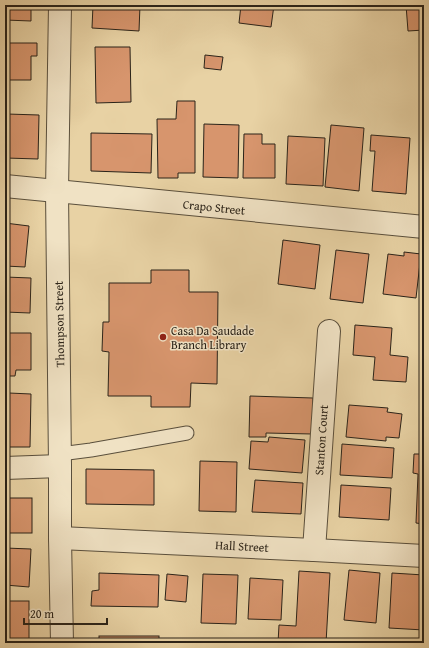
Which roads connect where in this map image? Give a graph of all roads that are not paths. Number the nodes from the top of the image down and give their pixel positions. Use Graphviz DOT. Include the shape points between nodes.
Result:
graph roads {
  1 [pos="60,5"];
  2 [pos="5,186"];
  3 [pos="57,191"];
  4 [pos="424,227"];
  5 [pos="329,331"];
  6 [pos="187,433"];
  7 [pos="60,460"];
  8 [pos="5,468"];
  9 [pos="60,538"];
  10 [pos="314,550"];
  11 [pos="424,556"];
  12 [pos="62,643"];
  1 -- 3 [label="street, Thompson Street"];
  2 -- 3 [label="street, Crapo Street"];
  3 -- 4 [label="street, Crapo Street"];
  3 -- 7 [label="street, Thompson Street"];
  5 -- 10 [label="street, Stanton Court"];
  6 -- 7 [label="lane" via="91,450"];
  7 -- 8 [label="street"];
  7 -- 9 [label="street, Thompson Street"];
  9 -- 10 [label="street, Hall Street"];
  9 -- 12 [label="street, Thompson Street"];
  10 -- 11 [label="street, Hall Street"];
}
